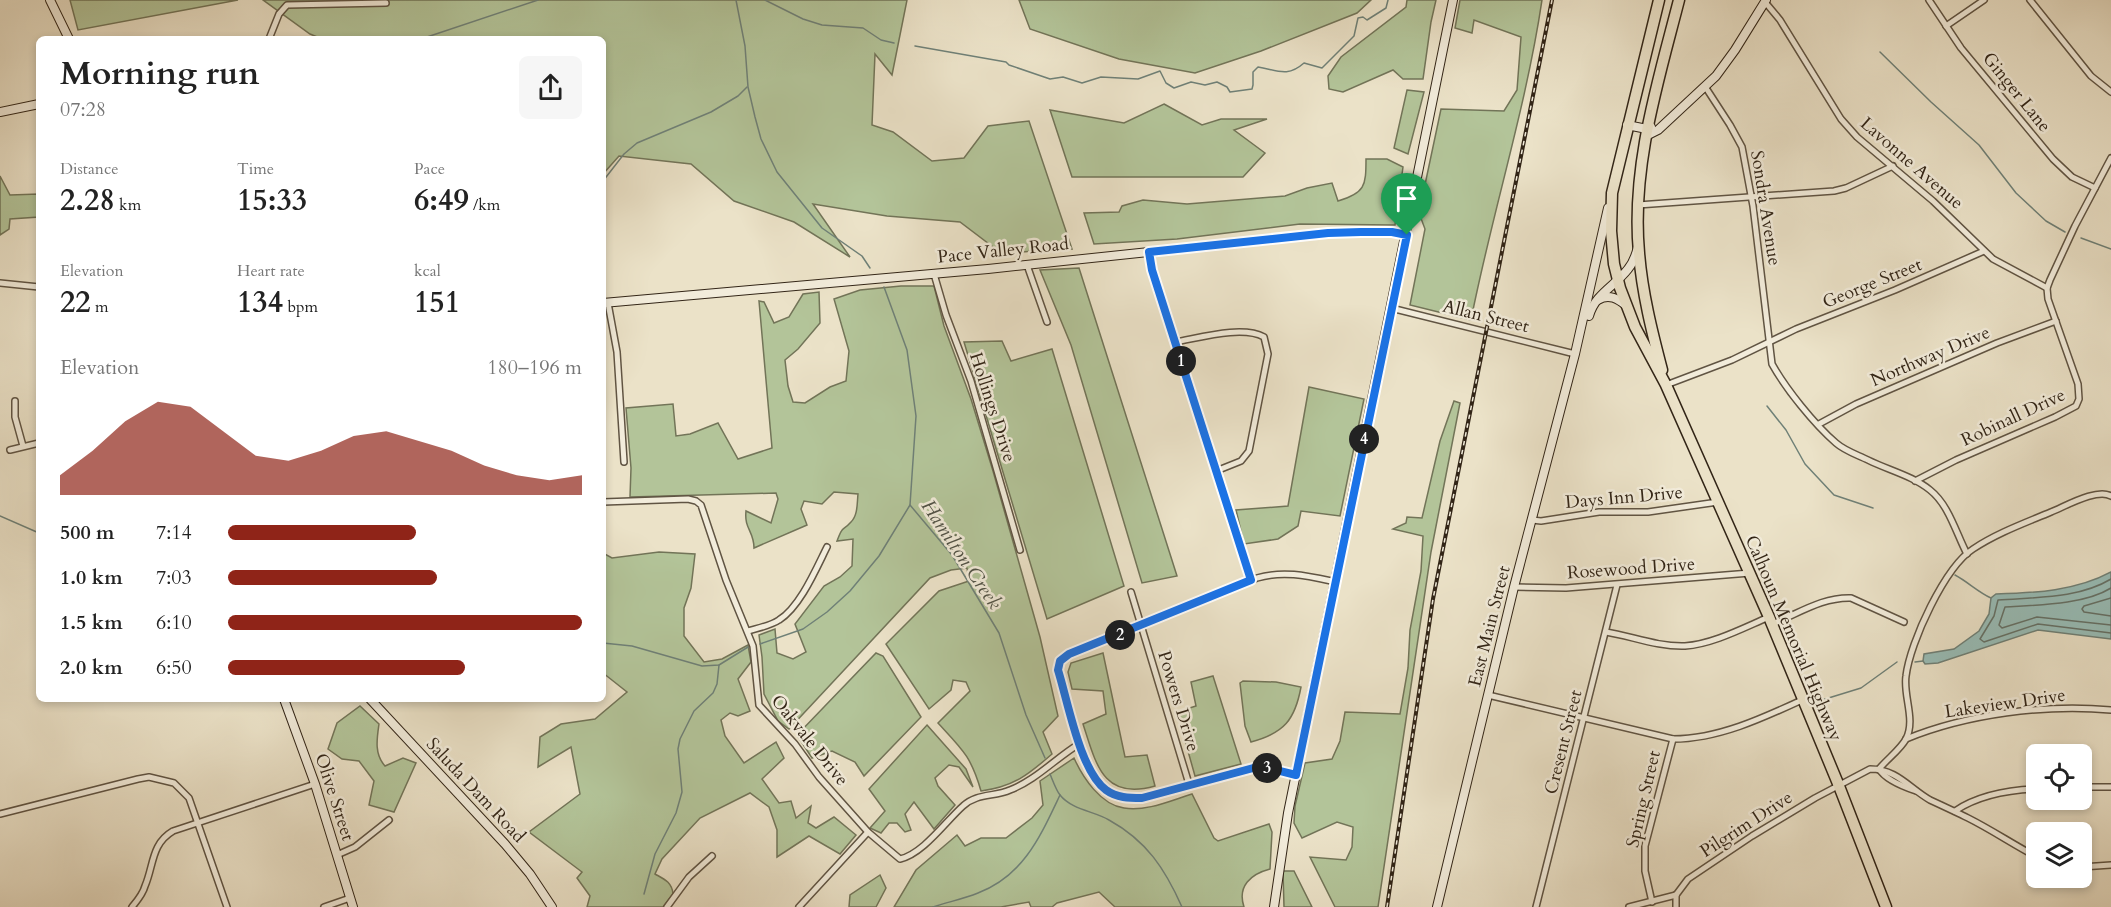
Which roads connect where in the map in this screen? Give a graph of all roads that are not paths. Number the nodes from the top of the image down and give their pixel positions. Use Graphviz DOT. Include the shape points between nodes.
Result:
graph roads {
  1 [pos="50,0"];
  2 [pos="1453,0"];
  3 [pos="1659,0"];
  4 [pos="1679,0"];
  5 [pos="1929,0"];
  6 [pos="1984,0"];
  7 [pos="2030,0"];
  8 [pos="1766,1"];
  9 [pos="386,3"];
  10 [pos="1652,26"];
  11 [pos="1946,26"];
  12 [pos="1672,29"];
  13 [pos="68,36"];
  14 [pos="270,36"];
  15 [pos="1648,41"];
  16 [pos="1662,66"];
  17 [pos="1640,76"];
  18 [pos="1706,88"];
  19 [pos="2111,92"];
  20 [pos="1654,96"];
  21 [pos="36,106"];
  22 [pos="0,112"];
  23 [pos="1627,125"];
  24 [pos="1646,132"];
  25 [pos="2111,158"];
  26 [pos="1893,166"];
  27 [pos="2095,188"];
  28 [pos="1612,193"];
  29 [pos="1751,196"];
  30 [pos="1638,205"];
  31 [pos="1407,235"];
  32 [pos="1638,247"];
  33 [pos="1984,251"];
  34 [pos="1149,252"];
  35 [pos="1028,265"];
  36 [pos="934,274"];
  37 [pos="1618,279"];
  38 [pos="0,283"];
  39 [pos="36,287"];
  40 [pos="2046,288"];
  41 [pos="606,303"];
  42 [pos="1593,304"];
  43 [pos="1627,306"];
  44 [pos="1391,308"];
  45 [pos="2056,321"];
  46 [pos="1047,322"];
  47 [pos="1175,342"];
  48 [pos="1771,342"];
  49 [pos="1575,354"];
  50 [pos="1666,385"];
  51 [pos="15,401"];
  52 [pos="1819,424"];
  53 [pos="36,443"];
  54 [pos="23,446"];
  55 [pos="10,450"];
  56 [pos="624,462"];
  57 [pos="1216,471"];
  58 [pos="1915,480"];
  59 [pos="2111,496"];
  60 [pos="606,502"];
  61 [pos="1718,502"];
  62 [pos="1532,520"];
  63 [pos="827,547"];
  64 [pos="1020,550"];
  65 [pos="1967,554"];
  66 [pos="1750,573"];
  67 [pos="1251,580"];
  68 [pos="1336,582"];
  69 [pos="1617,585"];
  70 [pos="1514,587"];
  71 [pos="1131,592"];
  72 [pos="1770,620"];
  73 [pos="1904,622"];
  74 [pos="1141,626"];
  75 [pos="748,630"];
  76 [pos="1606,632"];
  77 [pos="1488,695"];
  78 [pos="1804,699"];
  79 [pos="285,702"];
  80 [pos="373,702"];
  81 [pos="2111,710"];
  82 [pos="1585,718"];
  83 [pos="1672,739"];
  84 [pos="1906,739"];
  85 [pos="1080,744"];
  86 [pos="1879,769"];
  87 [pos="1296,775"];
  88 [pos="315,784"];
  89 [pos="1189,784"];
  90 [pos="1839,786"];
  91 [pos="2092,787"];
  92 [pos="2111,787"];
  93 [pos="2026,790"];
  94 [pos="1954,811"];
  95 [pos="0,814"];
  96 [pos="389,820"];
  97 [pos="199,823"];
  98 [pos="868,832"];
  99 [pos="2026,851"];
  100 [pos="337,855"];
  101 [pos="712,856"];
  102 [pos="2111,865"];
  103 [pos="2092,866"];
  104 [pos="1676,895"];
  105 [pos="351,902"];
  106 [pos="1652,902"];
  107 [pos="132,907"];
  108 [pos="228,907"];
  109 [pos="324,907"];
  110 [pos="552,907"];
  111 [pos="667,907"];
  112 [pos="799,907"];
  113 [pos="1274,907"];
  114 [pos="1437,907"];
  115 [pos="1536,907"];
  116 [pos="1629,907"];
  117 [pos="1676,907"];
  118 [pos="1886,907"];
  1 -- 13 [label="street"];
  2 -- 31 [label="street"];
  3 -- 10 [label="highway, Calhoun Memorial Highway"];
  4 -- 12 [label="highway, Calhoun Memorial Highway"];
  5 -- 11 [label="street, Ginger Lane"];
  6 -- 11 [label="street"];
  7 -- 19 [label="street" via="2091,76"];
  8 -- 18 [label="street"];
  8 -- 26 [label="street, Lavonne Avenue" via="1841,119"];
  9 -- 14 [label="street" via="287,5"];
  10 -- 12 [label="highway"];
  10 -- 15 [label="highway, Calhoun Memorial Highway"];
  11 -- 27 [label="street, Ginger Lane" via="2055,162 2072,177"];
  12 -- 16 [label="highway, Calhoun Memorial Highway"];
  15 -- 16 [label="highway" via="1651,61"];
  15 -- 17 [label="highway, Calhoun Memorial Highway"];
  16 -- 20 [label="highway, Calhoun Memorial Highway"];
  17 -- 20 [label="highway" via="1652,80"];
  17 -- 23 [label="highway, Calhoun Memorial Highway"];
  18 -- 24 [label="street" via="1658,130"];
  18 -- 29 [label="street, Sondra Avenue" via="1742,147"];
  20 -- 24 [label="highway, Calhoun Memorial Highway"];
  21 -- 22 [label="street"];
  23 -- 24 [label="street"];
  23 -- 28 [label="highway, Calhoun Memorial Highway"];
  24 -- 30 [label="highway, Calhoun Memorial Highway"];
  25 -- 27 [label="street"];
  26 -- 29 [label="street" via="1846,189"];
  26 -- 33 [label="street, Lavonne Avenue"];
  27 -- 40 [label="street"];
  28 -- 37 [label="highway, Calhoun Memorial Highway" via="1611,231"];
  28 -- 49 [label="street, East Main Street"];
  29 -- 30 [label="street"];
  29 -- 48 [label="street, Sondra Avenue"];
  30 -- 32 [label="highway, Calhoun Memorial Highway"];
  31 -- 34 [label="street, Pace Valley Road" via="1328,233"];
  31 -- 44 [label="street"];
  32 -- 37 [label="street, East Main Street"];
  32 -- 50 [label="highway, Calhoun Memorial Highway" via="1648,312"];
  33 -- 40 [label="street, Lavonne Avenue"];
  33 -- 48 [label="street, George Street"];
  34 -- 35 [label="street, Pace Valley Road"];
  34 -- 47 [label="street"];
  35 -- 36 [label="street, Pace Valley Road"];
  35 -- 46 [label="street"];
  36 -- 41 [label="street, Pace Valley Road"];
  36 -- 64 [label="street, Hollings Drive" via="971,381"];
  37 -- 42 [label="street, East Main Street"];
  37 -- 43 [label="highway, Calhoun Memorial Highway"];
  38 -- 39 [label="street"];
  40 -- 45 [label="street, Robinall Drive"];
  41 -- 56 [label="street" via="617,352"];
  42 -- 43 [label="street" via="1611,297"];
  42 -- 49 [label="street, East Main Street"];
  43 -- 50 [label="highway, Calhoun Memorial Highway"];
  44 -- 49 [label="street, Allan Street"];
  44 -- 68 [label="street"];
  45 -- 52 [label="street, Northway Drive" via="1865,400"];
  45 -- 58 [label="street, Robinall Drive" via="2078,384 2076,406"];
  47 -- 57 [label="street"];
  47 -- 57 [label="street" via="1250,333 1264,337 1267,344 1248,451 1241,461"];
  48 -- 50 [label="street, George Street"];
  48 -- 52 [label="street, Sondra Avenue" via="1772,364 1777,373"];
  49 -- 62 [label="street, East Main Street"];
  50 -- 61 [label="highway, Calhoun Memorial Highway"];
  51 -- 54 [label="street"];
  52 -- 58 [label="street, Sondra Avenue" via="1842,447"];
  53 -- 54 [label="street"];
  54 -- 55 [label="street"];
  57 -- 67 [label="street"];
  58 -- 65 [label="street, Sondra Avenue" via="1940,500"];
  59 -- 65 [label="street" via="2100,493 2069,505 2010,529"];
  60 -- 75 [label="street, Oakvale Drive" via="688,499 701,505"];
  61 -- 62 [label="street, Days Inn Drive" via="1648,512 1599,512"];
  61 -- 66 [label="highway, Calhoun Memorial Highway"];
  62 -- 70 [label="street, East Main Street"];
  63 -- 75 [label="street" via="810,583 780,620"];
  65 -- 84 [label="street" via="1935,598 1911,651 1905,678 1910,728"];
  66 -- 69 [label="street, Rosewood Drive"];
  66 -- 72 [label="highway, Calhoun Memorial Highway"];
  67 -- 68 [label="street" via="1292,573"];
  67 -- 74 [label="street"];
  68 -- 87 [label="street"];
  69 -- 70 [label="street, Rosewood Drive"];
  69 -- 76 [label="street, Cresent Street"];
  70 -- 77 [label="street, East Main Street"];
  71 -- 74 [label="street, Powers Drive"];
  72 -- 73 [label="street" via="1824,601 1851,598"];
  72 -- 76 [label="street" via="1686,646"];
  72 -- 78 [label="highway, Calhoun Memorial Highway"];
  74 -- 85 [label="street" via="1060,661 1058,670"];
  74 -- 89 [label="street, Powers Drive"];
  75 -- 98 [label="street, Oakvale Drive" via="756,662 759,705"];
  76 -- 82 [label="street, Cresent Street"];
  77 -- 82 [label="street"];
  77 -- 114 [label="street, East Main Street"];
  78 -- 83 [label="street" via="1702,737"];
  78 -- 90 [label="highway, Calhoun Memorial Highway"];
  79 -- 88 [label="street, Olive Street"];
  80 -- 110 [label="street, Saluda Dam Road" via="505,844"];
  81 -- 84 [label="street, Lakeview Drive" via="2067,708 2000,715 1946,725"];
  82 -- 83 [label="street"];
  82 -- 115 [label="street, Cresent Street"];
  83 -- 106 [label="street, Spring Street" via="1645,846 1645,871"];
  84 -- 86 [label="street"];
  85 -- 89 [label="street" via="1086,764 1099,783 1116,795 1142,798"];
  85 -- 98 [label="street, Oakvale Drive" via="1011,790 974,798 904,858 900,859"];
  86 -- 90 [label="street, Pilgrim Drive" via="1860,773"];
  86 -- 94 [label="street"];
  87 -- 89 [label="street" via="1257,767"];
  87 -- 113 [label="street"];
  88 -- 97 [label="street"];
  88 -- 100 [label="street, Olive Street"];
  90 -- 104 [label="street, Pilgrim Drive" via="1688,879"];
  90 -- 118 [label="highway, Calhoun Memorial Highway"];
  91 -- 92 [label="street"];
  93 -- 94 [label="street" via="1992,794"];
  94 -- 99 [label="street"];
  95 -- 97 [label="street" via="149,777 174,783 183,790"];
  96 -- 100 [label="street" via="355,847"];
  97 -- 107 [label="street" via="173,831 159,842 145,886"];
  97 -- 108 [label="street"];
  98 -- 112 [label="street"];
  100 -- 105 [label="street, Olive Street"];
  101 -- 111 [label="street" via="689,877"];
  102 -- 103 [label="street"];
  104 -- 106 [label="street"];
  104 -- 117 [label="street"];
  105 -- 109 [label="street"];
  106 -- 116 [label="street"];
}
